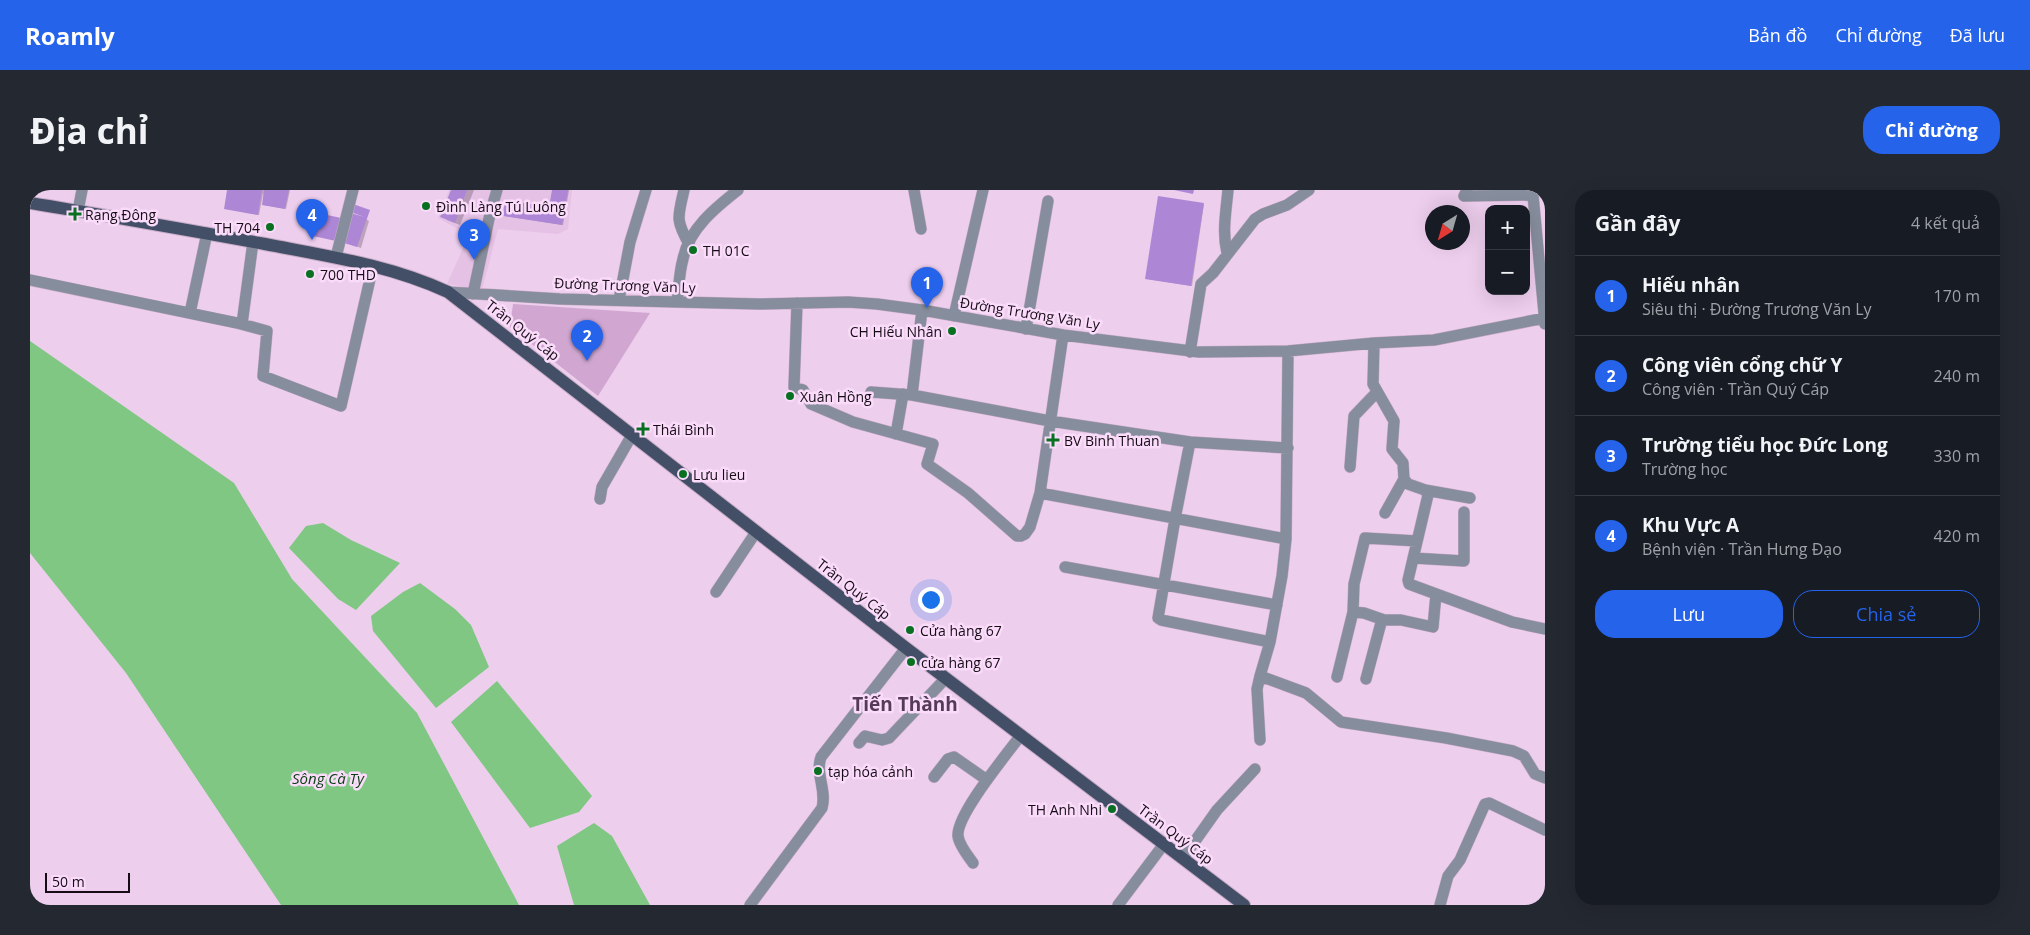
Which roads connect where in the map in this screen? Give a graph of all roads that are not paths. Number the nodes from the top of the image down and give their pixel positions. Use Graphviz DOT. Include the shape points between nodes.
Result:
graph roads {
  1 [pos="82,190"];
  2 [pos="353,190"];
  3 [pos="497,190"];
  4 [pos="646,190"];
  5 [pos="684,190"];
  6 [pos="738,190"];
  7 [pos="914,190"];
  8 [pos="983,190"];
  9 [pos="1228,190"];
  10 [pos="1309,190"];
  11 [pos="1467,190"];
  12 [pos="1048,201"];
  13 [pos="30,203"];
  14 [pos="78,211"];
  15 [pos="921,229"];
  16 [pos="207,233"];
  17 [pos="253,242"];
  18 [pos="689,244"];
  19 [pos="1227,254"];
  20 [pos="336,257"];
  21 [pos="373,266"];
  22 [pos="30,280"];
  23 [pos="448,292"];
  24 [pos="473,294"];
  25 [pos="619,300"];
  26 [pos="677,302"];
  27 [pos="797,303"];
  28 [pos="922,310"];
  29 [pos="190,313"];
  30 [pos="954,316"];
  31 [pos="1545,318"];
  32 [pos="242,324"];
  33 [pos="1545,324"];
  34 [pos="1026,329"];
  35 [pos="1063,335"];
  36 [pos="1374,343"];
  37 [pos="1288,351"];
  38 [pos="1190,352"];
  39 [pos="871,392"];
  40 [pos="1377,392"];
  41 [pos="908,395"];
  42 [pos="1050,421"];
  43 [pos="896,434"];
  44 [pos="632,435"];
  45 [pos="1190,442"];
  46 [pos="1288,448"];
  47 [pos="1350,467"];
  48 [pos="1404,479"];
  49 [pos="1425,490"];
  50 [pos="1040,493"];
  51 [pos="1470,498"];
  52 [pos="600,500"];
  53 [pos="1464,512"];
  54 [pos="1385,513"];
  55 [pos="1175,519"];
  56 [pos="756,532"];
  57 [pos="1286,539"];
  58 [pos="1417,541"];
  59 [pos="1413,558"];
  60 [pos="1065,567"];
  61 [pos="1164,584"];
  62 [pos="716,592"];
  63 [pos="1436,594"];
  64 [pos="1277,605"];
  65 [pos="1353,612"];
  66 [pos="1382,619"];
  67 [pos="1545,629"];
  68 [pos="1270,642"];
  69 [pos="906,648"];
  70 [pos="1260,676"];
  71 [pos="1337,677"];
  72 [pos="946,678"];
  73 [pos="1366,679"];
  74 [pos="1021,735"];
  75 [pos="1260,740"];
  76 [pos="859,743"];
  77 [pos="1255,769"];
  78 [pos="934,777"];
  79 [pos="1545,778"];
  80 [pos="986,780"];
  81 [pos="1545,830"];
  82 [pos="1164,844"];
  83 [pos="1183,858"];
  84 [pos="973,863"];
  85 [pos="750,905"];
  86 [pos="1118,905"];
  87 [pos="1244,905"];
  88 [pos="1440,905"];
  1 -- 14 [label="street"];
  2 -- 20 [label="street"];
  3 -- 24 [label="street"];
  4 -- 25 [label="street" via="630,242"];
  5 -- 18 [label="street" via="678,218 679,227"];
  6 -- 18 [label="street" via="705,218"];
  7 -- 15 [label="street"];
  8 -- 30 [label="street"];
  9 -- 19 [label="street" via="1224,225"];
  10 -- 19 [label="street" via="1287,205 1259,216"];
  11 -- 31 [label="street" via="1464,196 1532,195"];
  12 -- 34 [label="street"];
  13 -- 14 [label="main road, Trần Quý Cáp"];
  14 -- 16 [label="main road, Trần Quý Cáp"];
  16 -- 17 [label="main road, Trần Quý Cáp"];
  16 -- 29 [label="street"];
  17 -- 20 [label="main road, Trần Quý Cáp"];
  17 -- 32 [label="street"];
  18 -- 26 [label="street" via="683,258"];
  19 -- 38 [label="street" via="1201,284"];
  20 -- 21 [label="main road, Trần Quý Cáp"];
  21 -- 23 [label="main road, Trần Quý Cáp"];
  21 -- 32 [label="street" via="341,406 263,376 267,331"];
  22 -- 29 [label="street"];
  23 -- 24 [label="street, Đường Trương Văn Ly"];
  23 -- 44 [label="main road, Trần Quý Cáp"];
  24 -- 25 [label="street, Đường Trương Văn Ly"];
  25 -- 26 [label="street, Đường Trương Văn Ly"];
  26 -- 27 [label="street, Đường Trương Văn Ly"];
  27 -- 28 [label="street, Đường Trương Văn Ly" via="848,302"];
  27 -- 43 [label="street" via="794,387 803,390 811,404 853,422"];
  28 -- 30 [label="street, Đường Trương Văn Ly"];
  28 -- 41 [label="street"];
  29 -- 32 [label="street"];
  30 -- 34 [label="street, Đường Trương Văn Ly"];
  31 -- 33 [label="street"];
  31 -- 36 [label="street, Đường Trương Văn Ly" via="1446,339"];
  34 -- 35 [label="street, Đường Trương Văn Ly"];
  35 -- 38 [label="street, Đường Trương Văn Ly"];
  35 -- 42 [label="street"];
  36 -- 37 [label="street, Đường Trương Văn Ly"];
  36 -- 40 [label="street" via="1373,384"];
  37 -- 38 [label="street, Đường Trương Văn Ly"];
  37 -- 46 [label="street"];
  39 -- 41 [label="street"];
  40 -- 47 [label="street" via="1354,416"];
  40 -- 48 [label="street" via="1394,421 1392,450 1403,463"];
  41 -- 42 [label="street"];
  41 -- 43 [label="street"];
  42 -- 45 [label="street"];
  42 -- 50 [label="street"];
  43 -- 50 [label="street" via="932,444 927,464 968,493 1017,536 1025,534 1030,527"];
  44 -- 52 [label="street" via="602,487"];
  44 -- 56 [label="main road, Trần Quý Cáp"];
  45 -- 46 [label="street"];
  45 -- 55 [label="street"];
  46 -- 57 [label="street"];
  48 -- 49 [label="street" via="1411,486"];
  48 -- 54 [label="street"];
  49 -- 51 [label="street"];
  49 -- 58 [label="street" via="1428,495"];
  50 -- 55 [label="street"];
  53 -- 59 [label="street" via="1464,561"];
  55 -- 57 [label="street"];
  55 -- 61 [label="street"];
  56 -- 62 [label="street"];
  56 -- 69 [label="main road, Trần Quý Cáp"];
  57 -- 64 [label="street"];
  58 -- 59 [label="street"];
  58 -- 65 [label="street" via="1365,538 1356,570"];
  59 -- 63 [label="street" via="1409,584"];
  60 -- 61 [label="street"];
  61 -- 64 [label="street"];
  61 -- 68 [label="street" via="1158,615 1161,620"];
  63 -- 66 [label="street" via="1433,627"];
  63 -- 67 [label="street" via="1512,622"];
  64 -- 68 [label="street"];
  65 -- 66 [label="street"];
  65 -- 71 [label="street"];
  66 -- 73 [label="street"];
  68 -- 70 [label="street"];
  69 -- 72 [label="main road, Trần Quý Cáp"];
  69 -- 85 [label="street" via="821,757 822,808"];
  70 -- 75 [label="street" via="1256,689"];
  70 -- 79 [label="street" via="1306,693 1341,722 1514,751 1524,756 1535,774"];
  72 -- 74 [label="main road, Trần Quý Cáp"];
  72 -- 76 [label="street" via="886,740 865,736"];
  74 -- 80 [label="street"];
  74 -- 82 [label="main road, Trần Quý Cáp"];
  77 -- 83 [label="street" via="1217,810"];
  78 -- 80 [label="street" via="948,759 954,757"];
  80 -- 84 [label="street" via="958,832 959,840"];
  81 -- 88 [label="street" via="1490,803 1485,804 1460,860 1448,876"];
  82 -- 83 [label="main road, Trần Quý Cáp"];
  82 -- 86 [label="street"];
  83 -- 87 [label="main road, Trần Quý Cáp"];
}
